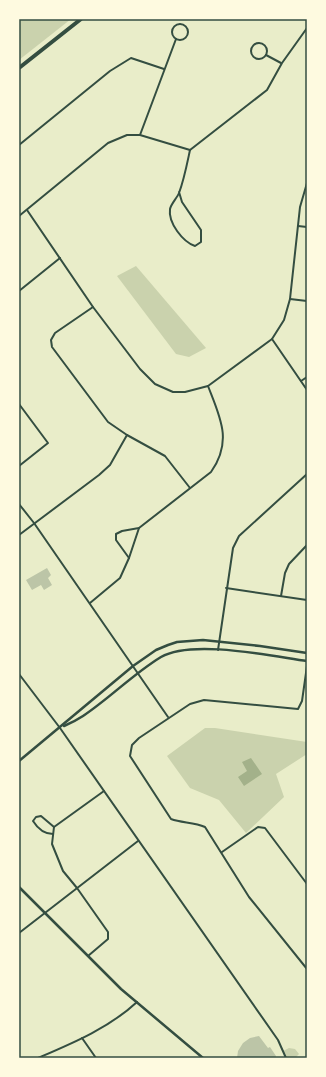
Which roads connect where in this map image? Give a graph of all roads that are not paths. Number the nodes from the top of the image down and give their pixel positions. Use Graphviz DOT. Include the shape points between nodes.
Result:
graph roads {
  1 [pos="82,19"];
  2 [pos="307,28"];
  3 [pos="176,39"];
  4 [pos="266,55"];
  5 [pos="282,63"];
  6 [pos="19,68"];
  7 [pos="164,69"];
  8 [pos="140,135"];
  9 [pos="19,145"];
  10 [pos="190,150"];
  11 [pos="307,183"];
  12 [pos="179,192"];
  13 [pos="27,210"];
  14 [pos="19,216"];
  15 [pos="298,226"];
  16 [pos="307,227"];
  17 [pos="60,258"];
  18 [pos="19,291"];
  19 [pos="290,300"];
  20 [pos="307,301"];
  21 [pos="93,306"];
  22 [pos="272,340"];
  23 [pos="307,377"];
  24 [pos="301,381"];
  25 [pos="208,386"];
  26 [pos="307,390"];
  27 [pos="19,404"];
  28 [pos="128,435"];
  29 [pos="19,466"];
  30 [pos="306,475"];
  31 [pos="307,479"];
  32 [pos="190,488"];
  33 [pos="19,504"];
  34 [pos="34,523"];
  35 [pos="139,528"];
  36 [pos="19,535"];
  37 [pos="307,545"];
  38 [pos="129,558"];
  39 [pos="226,588"];
  40 [pos="281,596"];
  41 [pos="307,600"];
  42 [pos="89,603"];
  43 [pos="219,642"];
  44 [pos="218,650"];
  45 [pos="307,653"];
  46 [pos="307,662"];
  47 [pos="133,666"];
  48 [pos="307,666"];
  49 [pos="19,674"];
  50 [pos="138,674"];
  51 [pos="168,717"];
  52 [pos="60,728"];
  53 [pos="19,761"];
  54 [pos="104,791"];
  55 [pos="54,827"];
  56 [pos="53,834"];
  57 [pos="138,841"];
  58 [pos="222,852"];
  59 [pos="307,884"];
  60 [pos="19,887"];
  61 [pos="77,888"];
  62 [pos="45,913"];
  63 [pos="19,933"];
  64 [pos="88,956"];
  65 [pos="307,969"];
  66 [pos="137,1002"];
  67 [pos="82,1038"];
  68 [pos="38,1058"];
  69 [pos="96,1058"];
  70 [pos="203,1058"];
  71 [pos="286,1058"];
  1 -- 6 [label="highway"];
  2 -- 5 [label="street"];
  3 -- 3 [label="street" via="187,36 187,28 183,24 177,24 172,29 172,35"];
  3 -- 7 [label="street"];
  4 -- 4 [label="street" via="268,50 265,45 260,43 253,46 251,51 255,58 260,59"];
  4 -- 5 [label="street"];
  5 -- 10 [label="street" via="267,90"];
  7 -- 8 [label="street"];
  7 -- 9 [label="street" via="131,58 110,70"];
  8 -- 10 [label="street"];
  8 -- 13 [label="street" via="127,135 108,143"];
  10 -- 12 [label="street"];
  11 -- 15 [label="street"];
  12 -- 12 [label="street" via="170,209 171,220 184,239 195,246 201,242 201,230 182,202"];
  13 -- 14 [label="street"];
  13 -- 17 [label="street"];
  15 -- 16 [label="street"];
  15 -- 19 [label="street"];
  17 -- 18 [label="street"];
  17 -- 21 [label="street"];
  19 -- 20 [label="street"];
  19 -- 22 [label="street" via="284,320"];
  21 -- 25 [label="street" via="140,370 155,384 173,392 185,392"];
  21 -- 28 [label="street" via="55,333 51,340 52,347 108,422"];
  22 -- 24 [label="street"];
  22 -- 25 [label="street"];
  23 -- 24 [label="street"];
  24 -- 26 [label="street"];
  25 -- 32 [label="street" via="221,419 224,438 217,462 211,472"];
  27 -- 29 [label="street" via="48,443"];
  28 -- 32 [label="street" via="165,456"];
  28 -- 34 [label="street" via="110,465"];
  30 -- 31 [label="street"];
  30 -- 39 [label="street" via="239,536 233,548"];
  32 -- 35 [label="street"];
  33 -- 34 [label="street"];
  34 -- 36 [label="street"];
  34 -- 42 [label="street"];
  35 -- 38 [label="street"];
  35 -- 38 [label="street" via="116,534 116,540"];
  37 -- 40 [label="street" via="289,564"];
  38 -- 42 [label="street" via="120,578"];
  39 -- 40 [label="street"];
  39 -- 43 [label="street"];
  40 -- 41 [label="street"];
  42 -- 47 [label="street"];
  43 -- 44 [label="street"];
  43 -- 45 [label="street"];
  43 -- 47 [label="street" via="177,642 156,650"];
  44 -- 46 [label="street"];
  44 -- 50 [label="street" via="203,648 175,652 161,657"];
  47 -- 50 [label="street"];
  47 -- 52 [label="street"];
  48 -- 51 [label="street" via="302,701 298,709 204,700 190,704"];
  49 -- 52 [label="street"];
  50 -- 51 [label="street"];
  50 -- 52 [label="street" via="83,716"];
  51 -- 58 [label="street" via="132,745 130,756 170,819 197,823 205,827"];
  52 -- 53 [label="street"];
  52 -- 54 [label="street"];
  54 -- 55 [label="street"];
  54 -- 57 [label="street"];
  55 -- 56 [label="street"];
  55 -- 56 [label="street" via="41,816 33,821 46,834"];
  56 -- 61 [label="street" via="52,844 63,871"];
  57 -- 61 [label="street"];
  57 -- 71 [label="street" via="278,1040"];
  58 -- 59 [label="street" via="258,827 265,828"];
  58 -- 65 [label="street" via="249,897"];
  60 -- 62 [label="street"];
  61 -- 62 [label="street"];
  61 -- 64 [label="street" via="108,932 108,938"];
  62 -- 63 [label="street"];
  62 -- 64 [label="street"];
  64 -- 66 [label="street"];
  66 -- 67 [label="street" via="125,1013"];
  66 -- 70 [label="street"];
  67 -- 68 [label="street"];
  67 -- 69 [label="street"];
}
